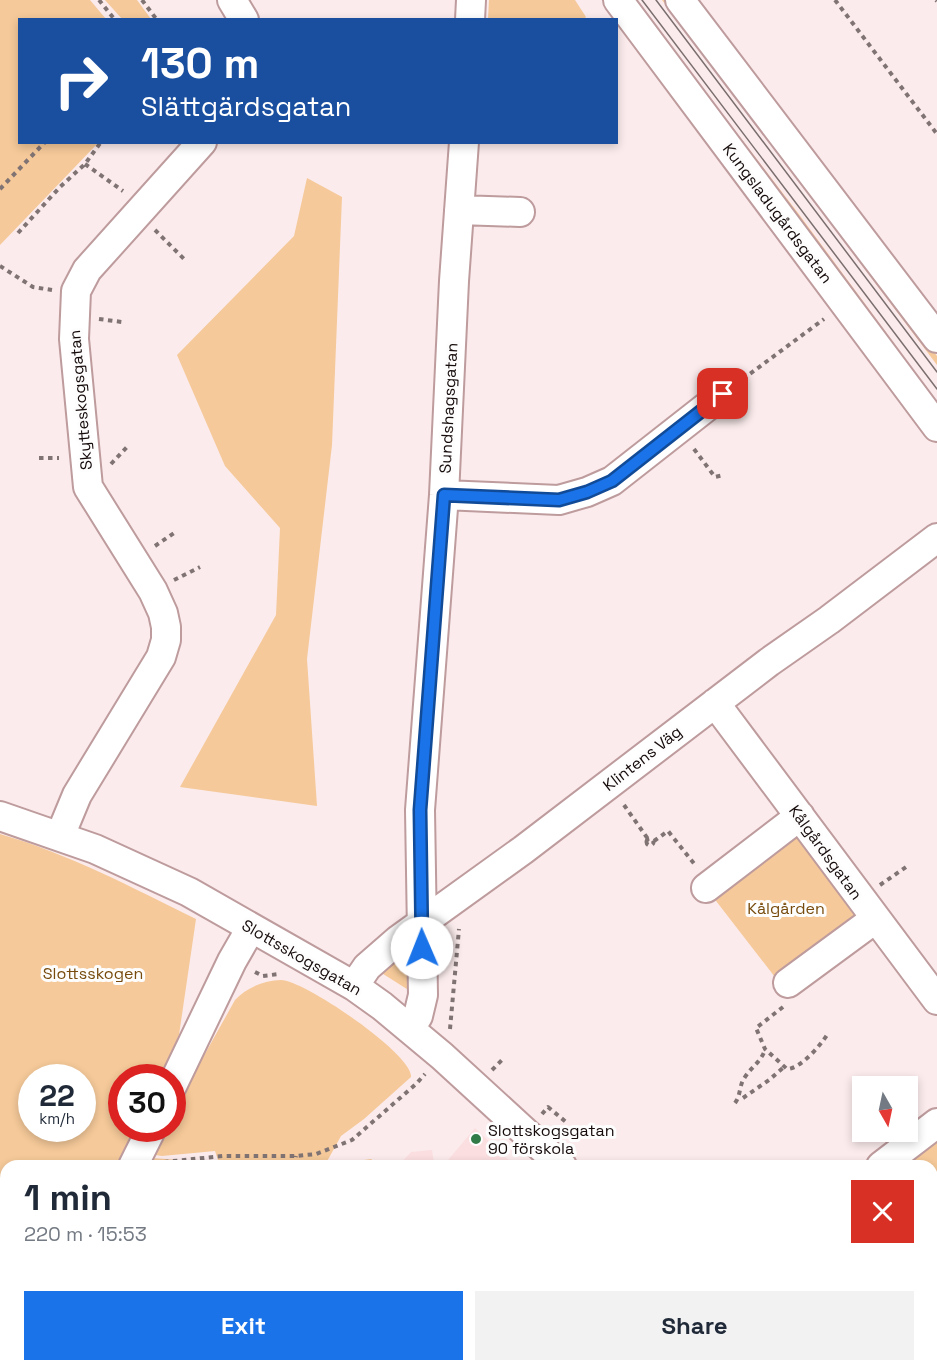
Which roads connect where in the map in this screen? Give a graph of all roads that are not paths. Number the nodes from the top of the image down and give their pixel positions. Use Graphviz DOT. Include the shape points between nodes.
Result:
graph roads {
  1 [pos="232,0"];
  2 [pos="471,0"];
  3 [pos="618,0"];
  4 [pos="680,0"];
  5 [pos="243,18"];
  6 [pos="470,18"];
  7 [pos="201,144"];
  8 [pos="464,144"];
  9 [pos="459,210"];
  10 [pos="519,212"];
  11 [pos="937,338"];
  12 [pos="723,394"];
  13 [pos="937,427"];
  14 [pos="444,495"];
  15 [pos="937,537"];
  16 [pos="715,703"];
  17 [pos="0,816"];
  18 [pos="800,816"];
  19 [pos="60,836"];
  20 [pos="709,886"];
  21 [pos="868,909"];
  22 [pos="422,924"];
  23 [pos="251,928"];
  24 [pos="354,986"];
  25 [pos="789,993"];
  26 [pos="937,1000"];
  27 [pos="410,1029"];
  28 [pos="183,1064"];
  29 [pos="937,1123"];
  30 [pos="145,1142"];
  31 [pos="135,1160"];
  32 [pos="552,1160"];
  33 [pos="889,1160"];
  1 -- 5 [label="street"];
  2 -- 6 [label="street"];
  3 -- 13 [label="street, Kungsladugårdsgatan"];
  4 -- 11 [label="street"];
  7 -- 19 [label="street, Skytteskogsgatan" via="149,217 87,270 76,291 74,339 88,487 153,591 163,613 166,640 161,657 77,795"];
  8 -- 9 [label="street, Sundshagsgatan"];
  9 -- 10 [label="street"];
  9 -- 14 [label="street, Sundshagsgatan"];
  12 -- 14 [label="street" via="612,481 587,492 559,500"];
  14 -- 22 [label="street, Sundshagsgatan" via="420,810"];
  15 -- 16 [label="street, Klintens Väg"];
  16 -- 18 [label="street, Kålgårdsgatan"];
  16 -- 22 [label="street, Klintens Väg"];
  17 -- 19 [label="street, Slottsskogsgatan"];
  18 -- 20 [label="street"];
  18 -- 21 [label="street, Kålgårdsgatan"];
  19 -- 23 [label="street, Slottsskogsgatan" via="189,892"];
  21 -- 25 [label="street"];
  21 -- 26 [label="street, Kålgårdsgatan"];
  22 -- 24 [label="street, Klintens Väg" via="367,967"];
  22 -- 27 [label="street, Sundshagsgatan" via="423,995"];
  23 -- 24 [label="street, Slottsskogsgatan"];
  23 -- 28 [label="street"];
  24 -- 27 [label="street, Slottsskogsgatan"];
  27 -- 32 [label="street, Slottsskogsgatan"];
  29 -- 33 [label="street"];
  30 -- 31 [label="street"];
}
